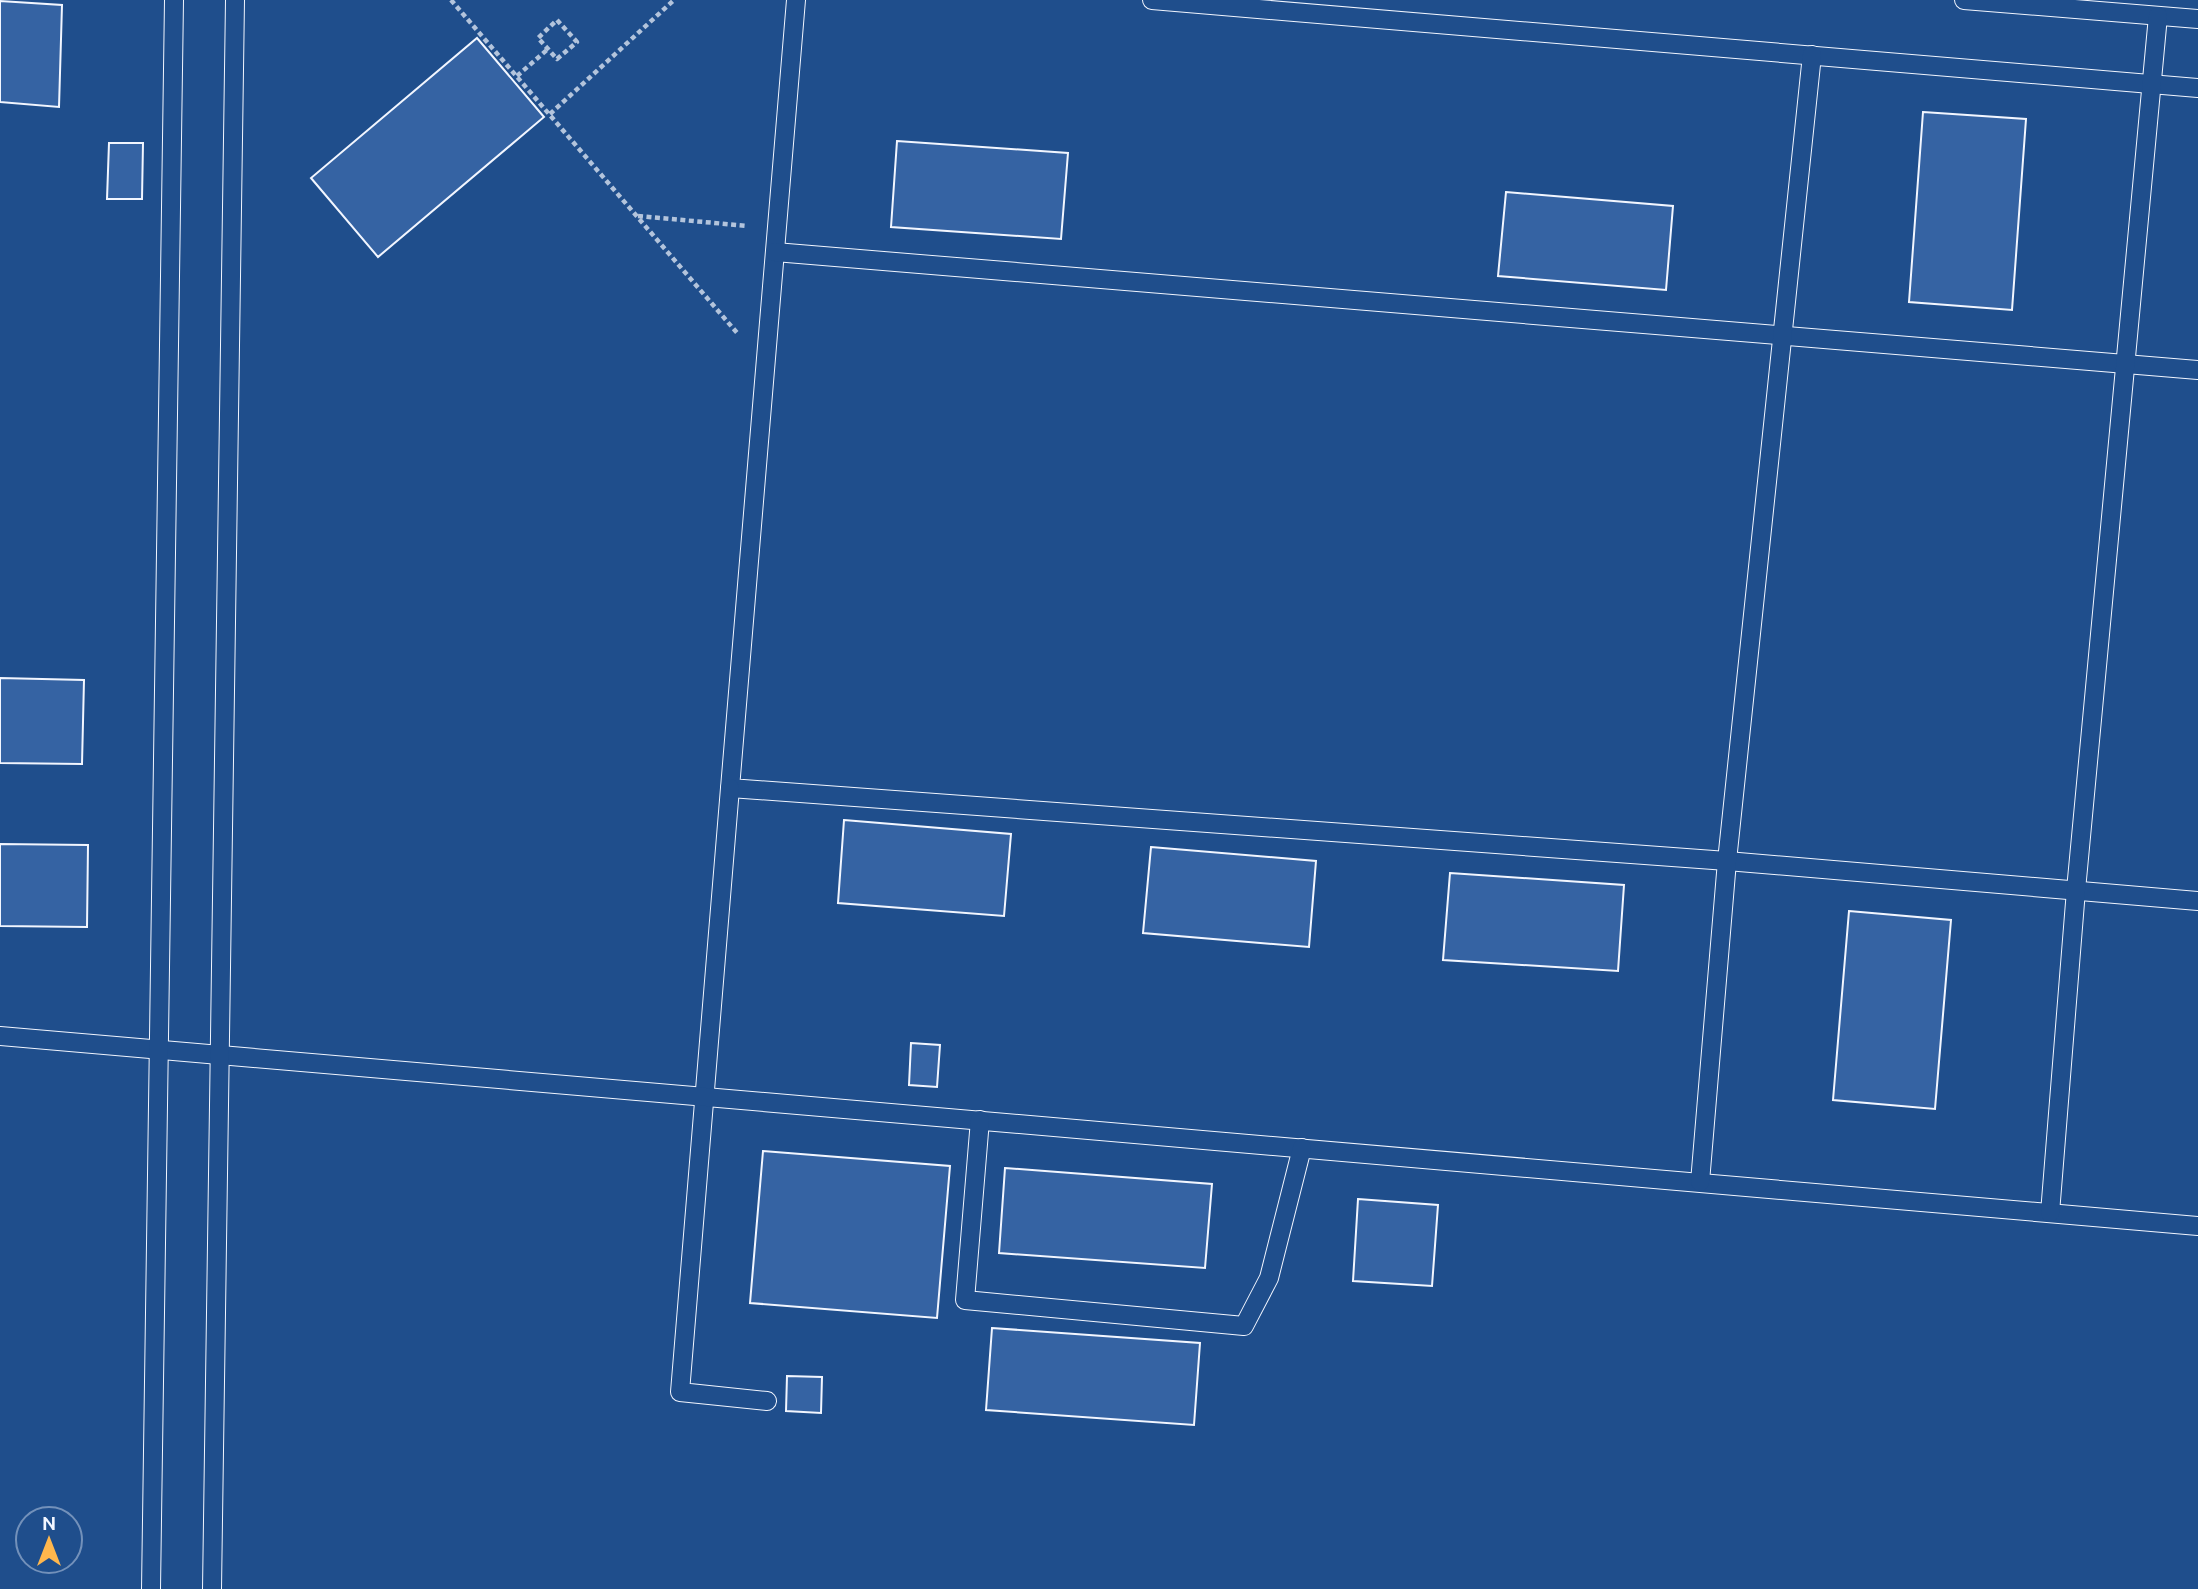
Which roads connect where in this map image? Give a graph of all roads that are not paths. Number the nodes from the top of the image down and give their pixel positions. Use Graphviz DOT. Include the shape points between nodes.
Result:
graph roads {
  1 [pos="174,0"];
  2 [pos="234,0"];
  3 [pos="796,0"];
  4 [pos="1152,0"];
  5 [pos="1964,0"];
  6 [pos="1225,3"];
  7 [pos="2158,16"];
  8 [pos="2198,19"];
  9 [pos="1812,55"];
  10 [pos="2152,84"];
  11 [pos="2198,88"];
  12 [pos="775,252"];
  13 [pos="1783,336"];
  14 [pos="2125,364"];
  15 [pos="2198,370"];
  16 [pos="730,788"];
  17 [pos="1727,861"];
  18 [pos="2076,890"];
  19 [pos="2198,901"];
  20 [pos="0,1036"];
  21 [pos="159,1048"];
  22 [pos="220,1054"];
  23 [pos="705,1095"];
  24 [pos="980,1120"];
  25 [pos="1302,1148"];
  26 [pos="1700,1182"];
  27 [pos="2050,1213"];
  28 [pos="2198,1226"];
  29 [pos="767,1401"];
  30 [pos="151,1589"];
  31 [pos="212,1589"];
  1 -- 21 [label="lane"];
  2 -- 22 [label="lane"];
  3 -- 12 [label="lane"];
  4 -- 6 [label="lane"];
  5 -- 7 [label="lane"];
  6 -- 9 [label="lane"];
  7 -- 8 [label="lane"];
  7 -- 10 [label="lane"];
  9 -- 10 [label="lane"];
  9 -- 13 [label="lane"];
  10 -- 11 [label="lane"];
  10 -- 14 [label="lane"];
  12 -- 13 [label="lane"];
  12 -- 16 [label="lane"];
  13 -- 14 [label="lane"];
  13 -- 17 [label="lane"];
  14 -- 15 [label="lane"];
  14 -- 18 [label="lane"];
  16 -- 17 [label="lane"];
  16 -- 23 [label="lane"];
  17 -- 18 [label="lane"];
  17 -- 26 [label="lane"];
  18 -- 19 [label="lane"];
  18 -- 27 [label="lane"];
  20 -- 21 [label="lane"];
  21 -- 22 [label="lane"];
  21 -- 30 [label="lane"];
  22 -- 23 [label="lane"];
  22 -- 31 [label="lane"];
  23 -- 24 [label="lane"];
  23 -- 29 [label="lane" via="680,1392"];
  24 -- 25 [label="lane"];
  24 -- 25 [label="lane" via="965,1300 1244,1326 1269,1278"];
  25 -- 26 [label="lane"];
  26 -- 27 [label="lane"];
  27 -- 28 [label="lane"];
}
